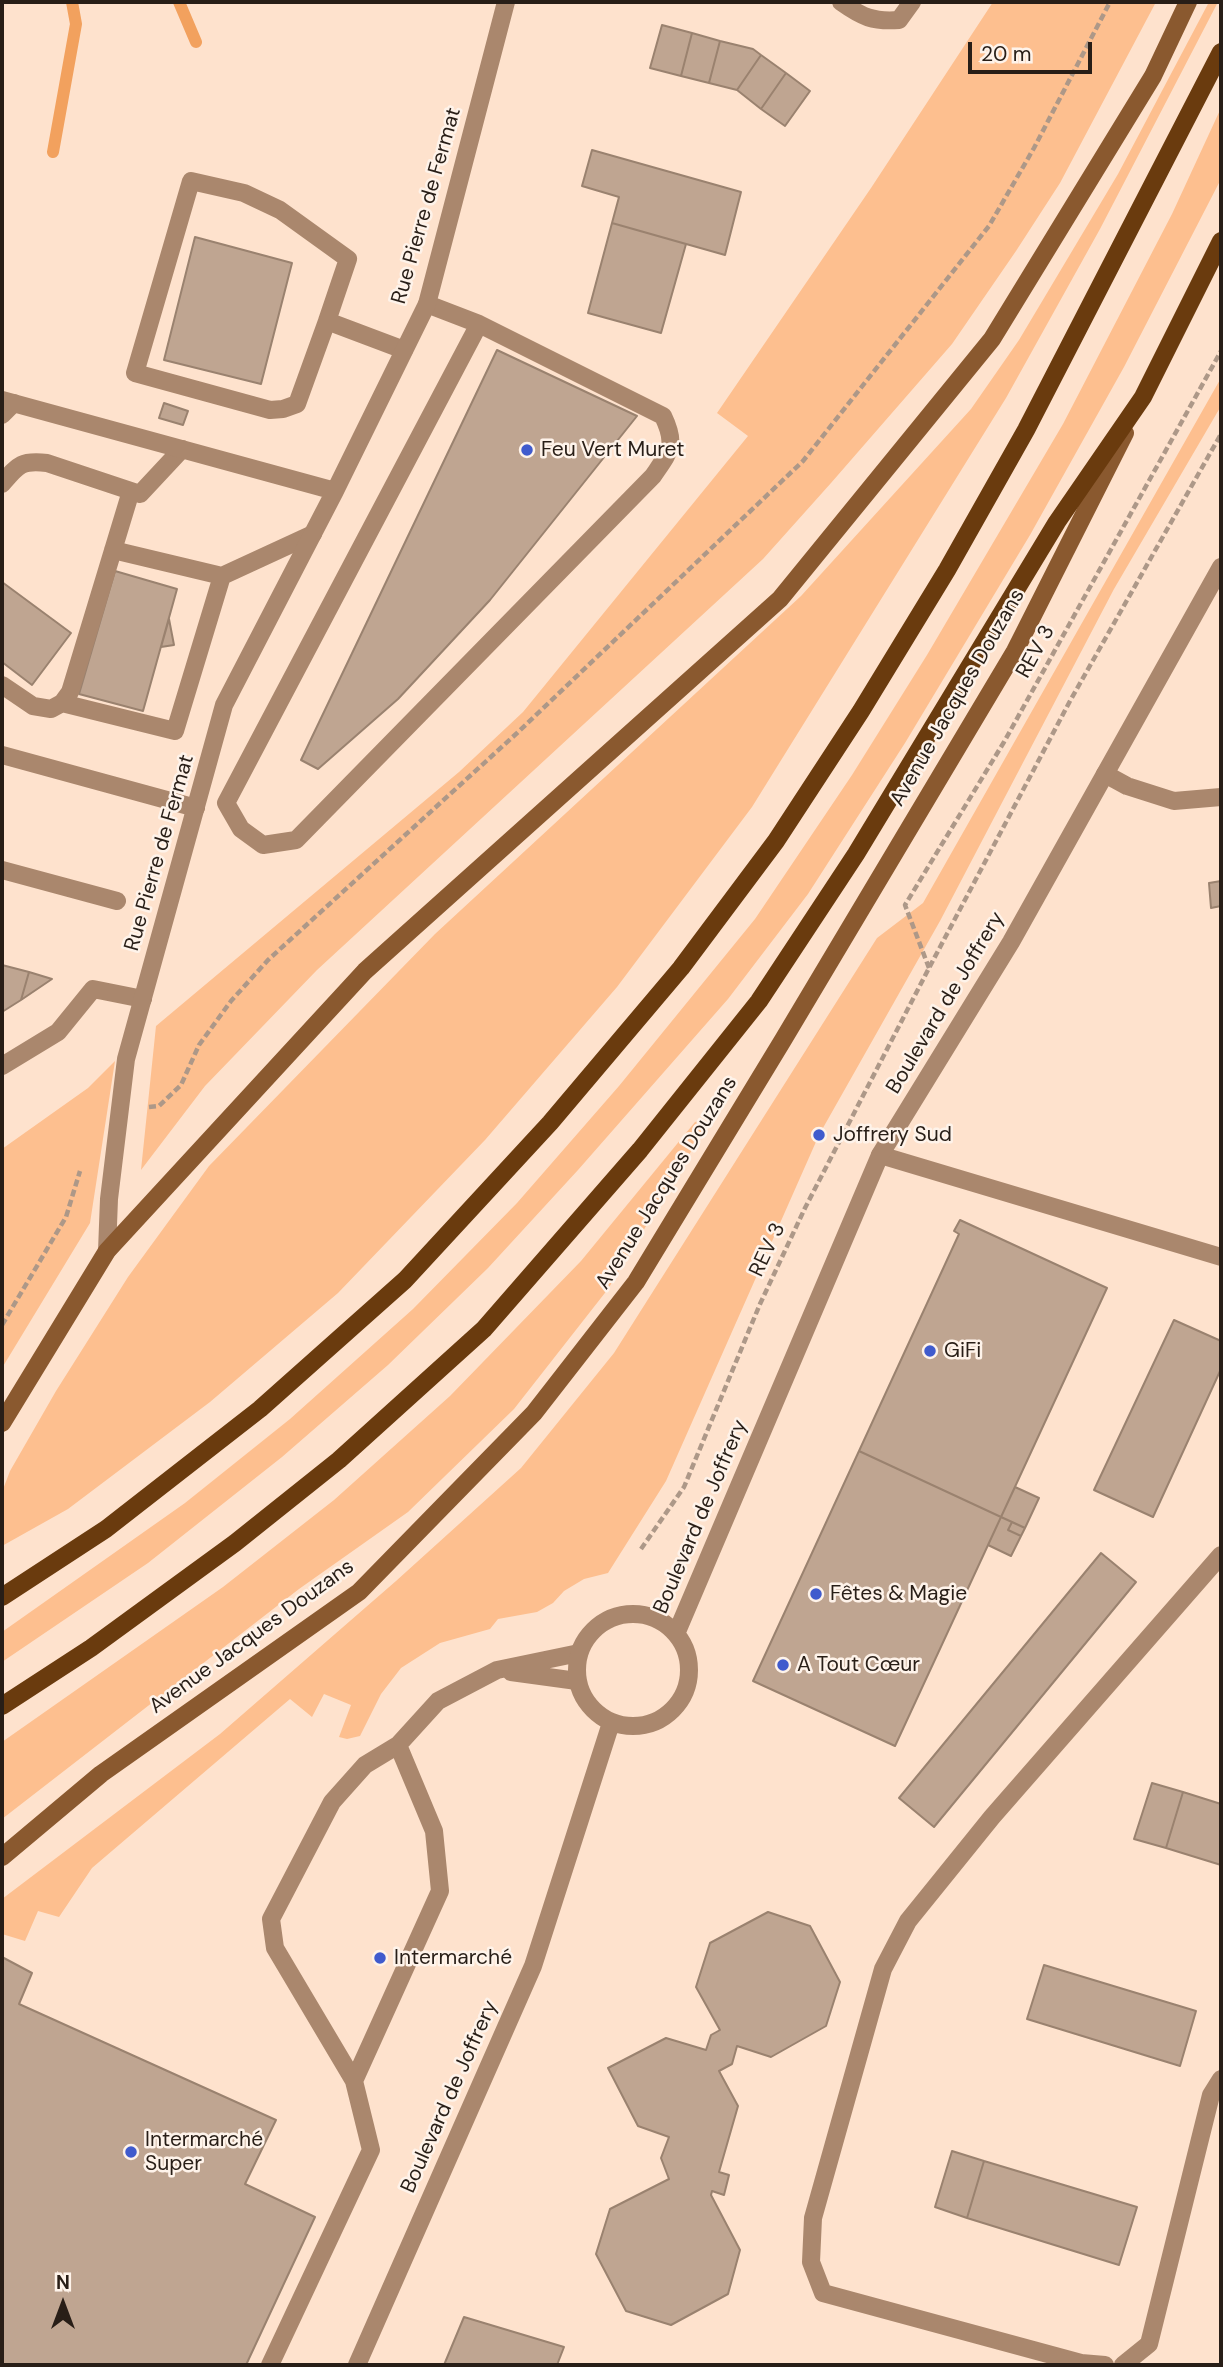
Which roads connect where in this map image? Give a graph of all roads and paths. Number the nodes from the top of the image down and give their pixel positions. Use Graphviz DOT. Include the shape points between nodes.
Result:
graph roads {
  1 [pos="506,2"];
  2 [pos="841,2"];
  3 [pos="912,2"];
  4 [pos="1110,2"];
  5 [pos="1188,2"];
  6 [pos="1221,52"];
  7 [pos="1221,241"];
  8 [pos="427,304"];
  9 [pos="327,321"];
  10 [pos="479,324"];
  11 [pos="404,351"];
  12 [pos="1221,351"];
  13 [pos="1143,397"];
  14 [pos="6,406"];
  15 [pos="1221,434"];
  16 [pos="182,449"];
  17 [pos="2,484"];
  18 [pos="131,491"];
  19 [pos="335,491"];
  20 [pos="313,534"];
  21 [pos="113,550"];
  22 [pos="1221,568"];
  23 [pos="222,576"];
  24 [pos="2,685"];
  25 [pos="62,702"];
  26 [pos="2,755"];
  27 [pos="1105,774"];
  28 [pos="1221,797"];
  29 [pos="196,808"];
  30 [pos="2,870"];
  31 [pos="117,901"];
  32 [pos="929,968"];
  33 [pos="143,999"];
  34 [pos="2,1066"];
  35 [pos="120,1112"];
  36 [pos="880,1155"];
  37 [pos="82,1164"];
  38 [pos="107,1251"];
  39 [pos="1221,1256"];
  40 [pos="2,1325"];
  41 [pos="2,1423"];
  42 [pos="641,1549"];
  43 [pos="1221,1555"];
  44 [pos="2,1597"];
  45 [pos="676,1634"];
  46 [pos="579,1653"];
  47 [pos="497,1670"];
  48 [pos="577,1681"];
  49 [pos="2,1706"];
  50 [pos="611,1723"];
  51 [pos="398,1745"];
  52 [pos="2,1857"];
  53 [pos="1221,2079"];
  54 [pos="354,2081"];
  55 [pos="270,2365"];
  56 [pos="357,2365"];
  57 [pos="1105,2365"];
  58 [pos="1123,2365"];
  1 -- 8 [label="street, Rue Pierre de Fermat"];
  2 -- 3 [label="street" via="878,21 899,20"];
  4 -- 35 [label="path" via="989,226 803,461 516,734 268,960 215,1023 180,1085 159,1106"];
  5 -- 38 [label="main road" via="1153,76 992,340 780,599 365,971"];
  6 -- 44 [label="main road" via="1026,430 947,570 776,841 681,968 550,1123 405,1280 249,1418 106,1529"];
  7 -- 13 [label="main road"];
  8 -- 10 [label="street"];
  8 -- 11 [label="street, Rue Pierre de Fermat"];
  9 -- 9 [label="street" via="348,259 280,210 244,193 191,181 135,373 270,410 283,409 297,404"];
  9 -- 11 [label="street"];
  10 -- 10 [label="street" via="226,803 241,829 263,845 296,840 653,476 668,453 672,434 663,416"];
  11 -- 19 [label="street, Rue Pierre de Fermat"];
  12 -- 32 [label="path, REV 3" via="1004,742 905,905"];
  13 -- 49 [label="main road" via="1057,522 856,854 759,1001 640,1150 484,1329 339,1460 235,1543"];
  13 -- 52 [label="main road, Avenue Jacques Douzans" via="1015,651 790,1028 636,1282 534,1413 359,1591 101,1774"];
  14 -- 16 [label="street"];
  15 -- 32 [label="path, REV 3" via="1070,701"];
  16 -- 18 [label="street" via="140,494"];
  16 -- 19 [label="street"];
  17 -- 18 [label="street" via="19,464 31,461"];
  18 -- 21 [label="street"];
  19 -- 20 [label="street, Rue Pierre de Fermat"];
  20 -- 23 [label="street"];
  20 -- 29 [label="street, Rue Pierre de Fermat" via="224,705"];
  21 -- 23 [label="street"];
  21 -- 25 [label="street" via="70,692"];
  22 -- 27 [label="street, Boulevard de Joffrery"];
  23 -- 25 [label="street" via="175,732"];
  24 -- 25 [label="street" via="33,706 51,709"];
  26 -- 29 [label="street"];
  27 -- 28 [label="street" via="1126,786 1174,801"];
  27 -- 36 [label="street, Boulevard de Joffrery" via="1011,942"];
  29 -- 33 [label="street, Rue Pierre de Fermat"];
  30 -- 31 [label="street"];
  32 -- 42 [label="path, REV 3" via="805,1208 684,1487"];
  33 -- 34 [label="street" via="93,989 58,1032"];
  33 -- 35 [label="street, Rue Pierre de Fermat" via="126,1059"];
  35 -- 38 [label="street, Rue Pierre de Fermat"];
  36 -- 39 [label="street"];
  36 -- 45 [label="street, Boulevard de Joffrery"];
  37 -- 40 [label="path" via="66,1217"];
  38 -- 41 [label="main road"];
  43 -- 57 [label="street" via="992,1817 908,1921 883,1969 813,2218 811,2262 823,2293 1081,2363"];
  45 -- 46 [label="street" via="662,1621 644,1614 625,1614 593,1629"];
  45 -- 50 [label="street" via="690,1668 679,1703 648,1725"];
  46 -- 47 [label="street"];
  46 -- 48 [label="street"];
  47 -- 48 [label="street"];
  47 -- 51 [label="street" via="438,1701"];
  48 -- 50 [label="street" via="584,1699"];
  50 -- 56 [label="street, Boulevard de Joffrery" via="533,1966"];
  51 -- 54 [label="street" via="434,1831 440,1891"];
  51 -- 54 [label="street" via="365,1765 332,1802 271,1919 275,1948"];
  53 -- 58 [label="street" via="1211,2095 1149,2344"];
  54 -- 55 [label="street" via="371,2150"];
}
